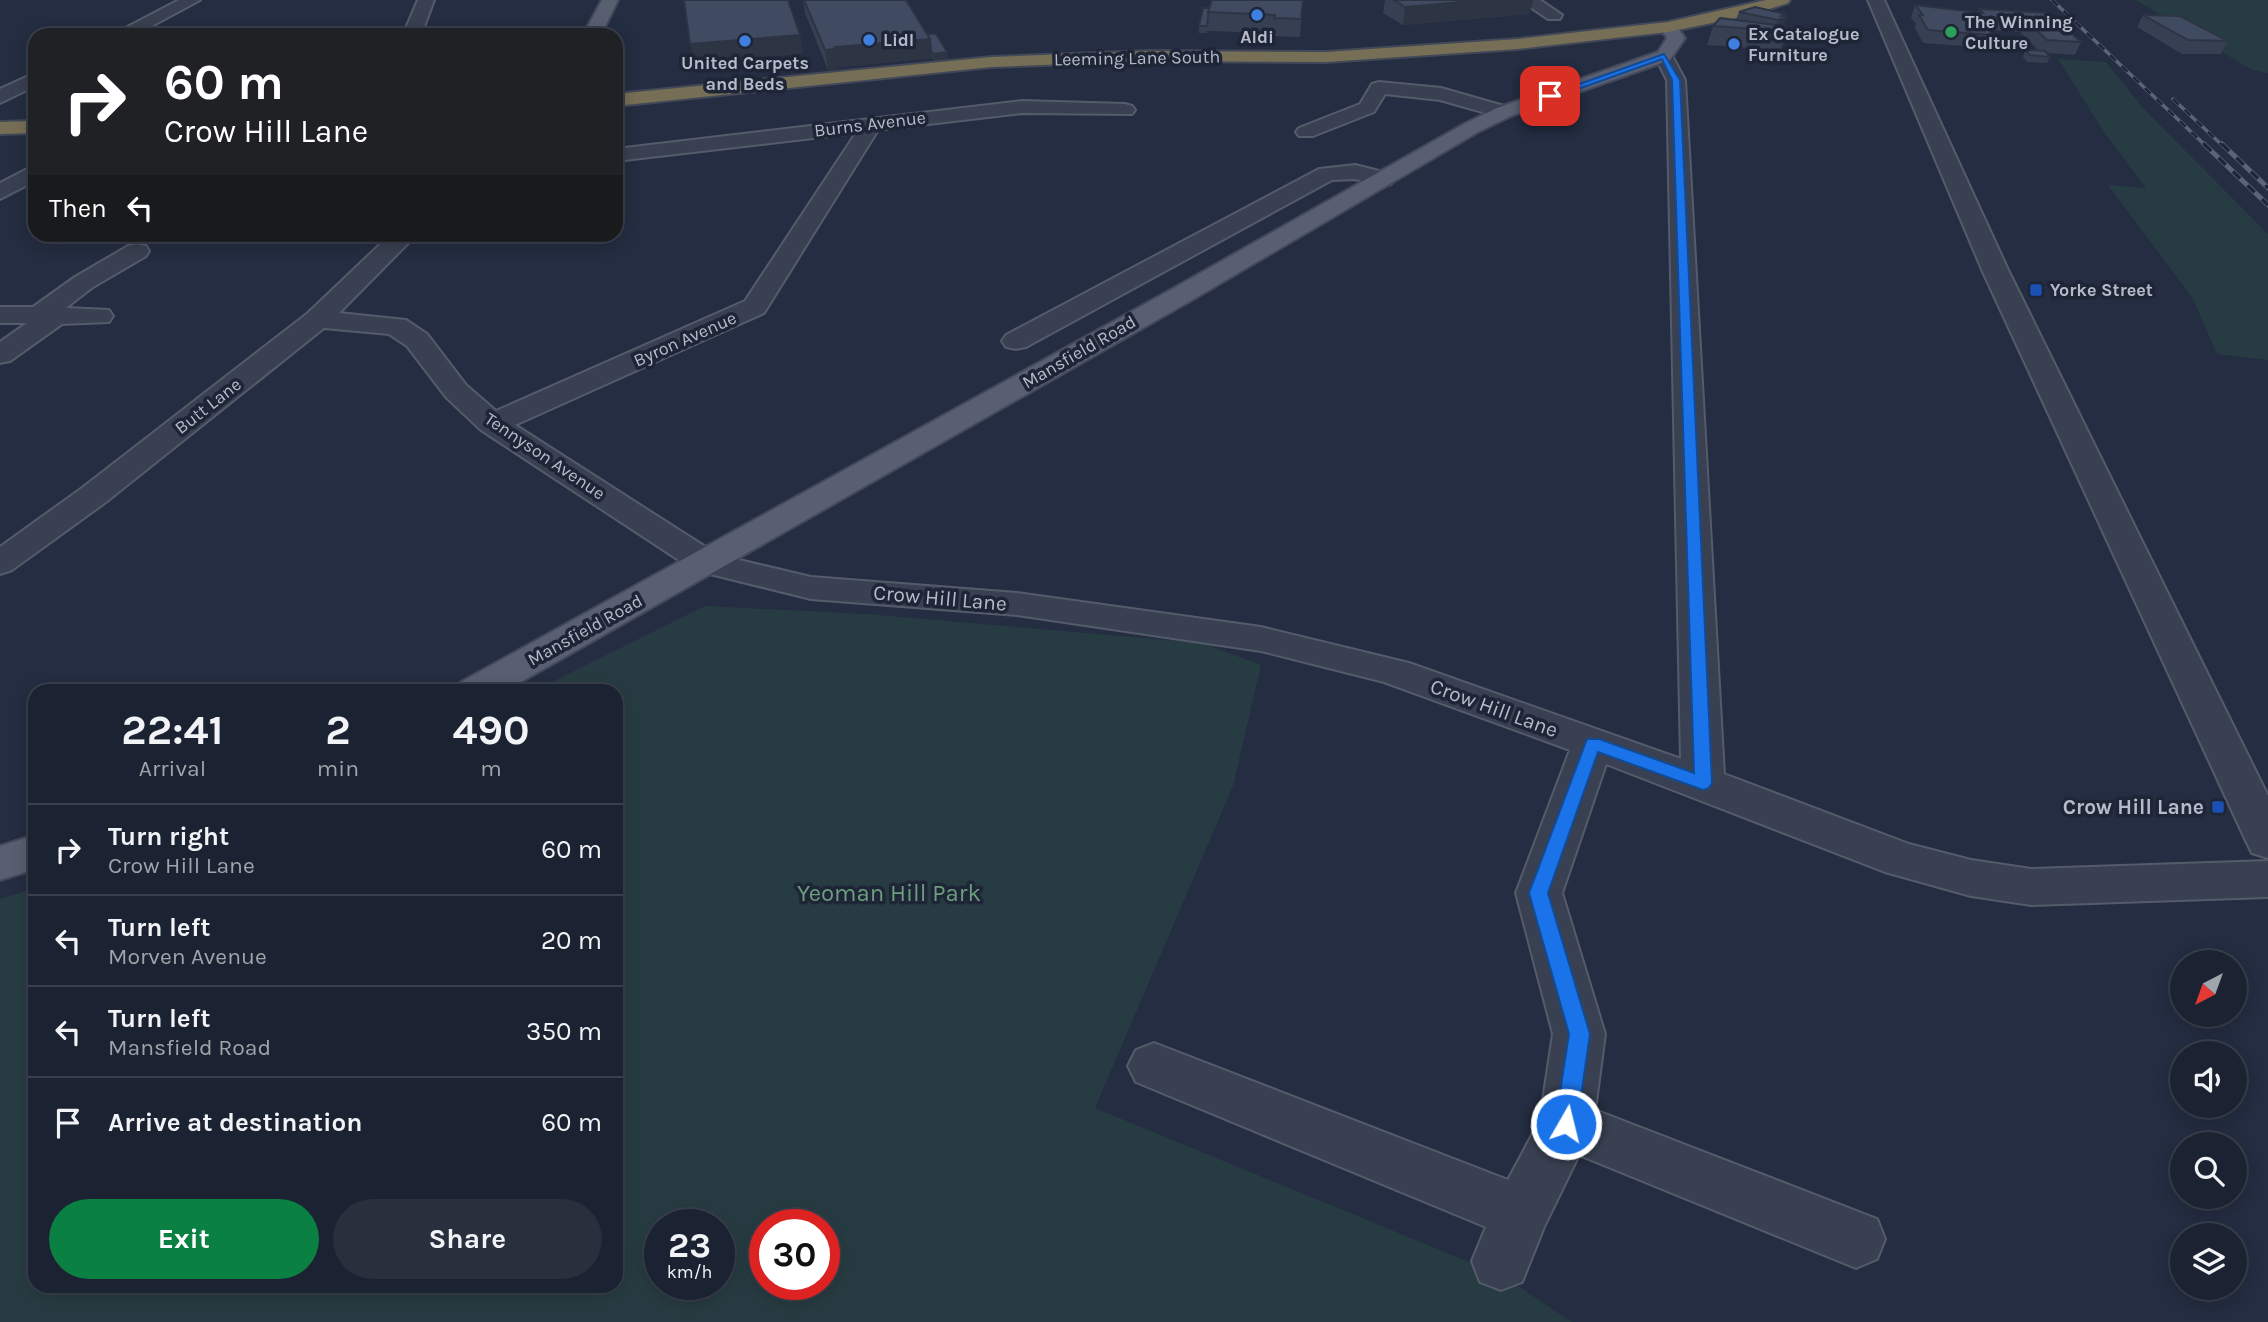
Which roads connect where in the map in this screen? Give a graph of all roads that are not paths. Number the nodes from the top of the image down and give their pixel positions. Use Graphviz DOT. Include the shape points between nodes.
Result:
graph roads {
  1 [pos="192,0"];
  2 [pos="426,0"];
  3 [pos="610,0"];
  4 [pos="1528,0"];
  5 [pos="1782,0"];
  6 [pos="1877,0"];
  7 [pos="1554,15"];
  8 [pos="135,28"];
  9 [pos="415,28"];
  10 [pos="596,28"];
  11 [pos="1666,41"];
  12 [pos="28,83"];
  13 [pos="1350,94"];
  14 [pos="1375,95"];
  15 [pos="0,97"];
  16 [pos="623,98"];
  17 [pos="1124,113"];
  18 [pos="1504,113"];
  19 [pos="872,124"];
  20 [pos="28,127"];
  21 [pos="0,128"];
  22 [pos="1306,132"];
  23 [pos="623,154"];
  24 [pos="28,176"];
  25 [pos="1383,179"];
  26 [pos="0,192"];
  27 [pos="396,242"];
  28 [pos="137,251"];
  29 [pos="1091,301"];
  30 [pos="0,315"];
  31 [pos="47,316"];
  32 [pos="100,316"];
  33 [pos="318,319"];
  34 [pos="1137,320"];
  35 [pos="1016,341"];
  36 [pos="0,355"];
  37 [pos="492,424"];
  38 [pos="0,563"];
  39 [pos="706,564"];
  40 [pos="488,684"];
  41 [pos="1593,743"];
  42 [pos="1703,783"];
  43 [pos="2268,841"];
  44 [pos="28,854"];
  45 [pos="0,863"];
  46 [pos="2268,879"];
  47 [pos="1154,1066"];
  48 [pos="1566,1124"];
  49 [pos="1856,1239"];
  1 -- 8 [label="street"];
  2 -- 9 [label="street"];
  3 -- 10 [label="main road"];
  4 -- 7 [label="street"];
  5 -- 11 [label="highway, Leeming Lane South"];
  6 -- 43 [label="street" via="1996,272"];
  11 -- 16 [label="highway, Leeming Lane South" via="1518,44 1326,57 1150,56 991,62"];
  11 -- 18 [label="main road, Mansfield Road"];
  11 -- 42 [label="street" via="1676,80"];
  12 -- 15 [label="street"];
  13 -- 14 [label="street"];
  14 -- 18 [label="street" via="1379,88 1441,94"];
  14 -- 22 [label="street" via="1367,108"];
  17 -- 19 [label="street, Burns Avenue" via="1022,107"];
  18 -- 25 [label="main road, Mansfield Road"];
  19 -- 23 [label="street, Burns Avenue"];
  19 -- 37 [label="street, Byron Avenue" via="755,307"];
  20 -- 21 [label="highway"];
  24 -- 26 [label="street"];
  25 -- 29 [label="street" via="1355,172 1327,174"];
  25 -- 34 [label="main road, Mansfield Road"];
  27 -- 33 [label="street, Butt Lane"];
  28 -- 31 [label="street" via="84,282"];
  29 -- 34 [label="street"];
  29 -- 35 [label="street"];
  30 -- 31 [label="street"];
  31 -- 32 [label="street"];
  31 -- 36 [label="street"];
  33 -- 37 [label="street, Tennyson Avenue" via="396,326 417,340 456,391"];
  33 -- 38 [label="street, Butt Lane"];
  34 -- 39 [label="main road, Mansfield Road"];
  37 -- 39 [label="street, Tennyson Avenue"];
  39 -- 40 [label="main road, Mansfield Road"];
  39 -- 41 [label="street, Crow Hill Lane" via="811,588 1017,604 1261,639 1395,672"];
  41 -- 42 [label="street, Crow Hill Lane"];
  41 -- 48 [label="street" via="1539,893 1579,1034"];
  42 -- 46 [label="street, Crow Hill Lane" via="1901,860 1971,878 2031,887"];
  44 -- 45 [label="main road"];
  47 -- 48 [label="street" via="1511,1237"];
  48 -- 49 [label="street"];
}
